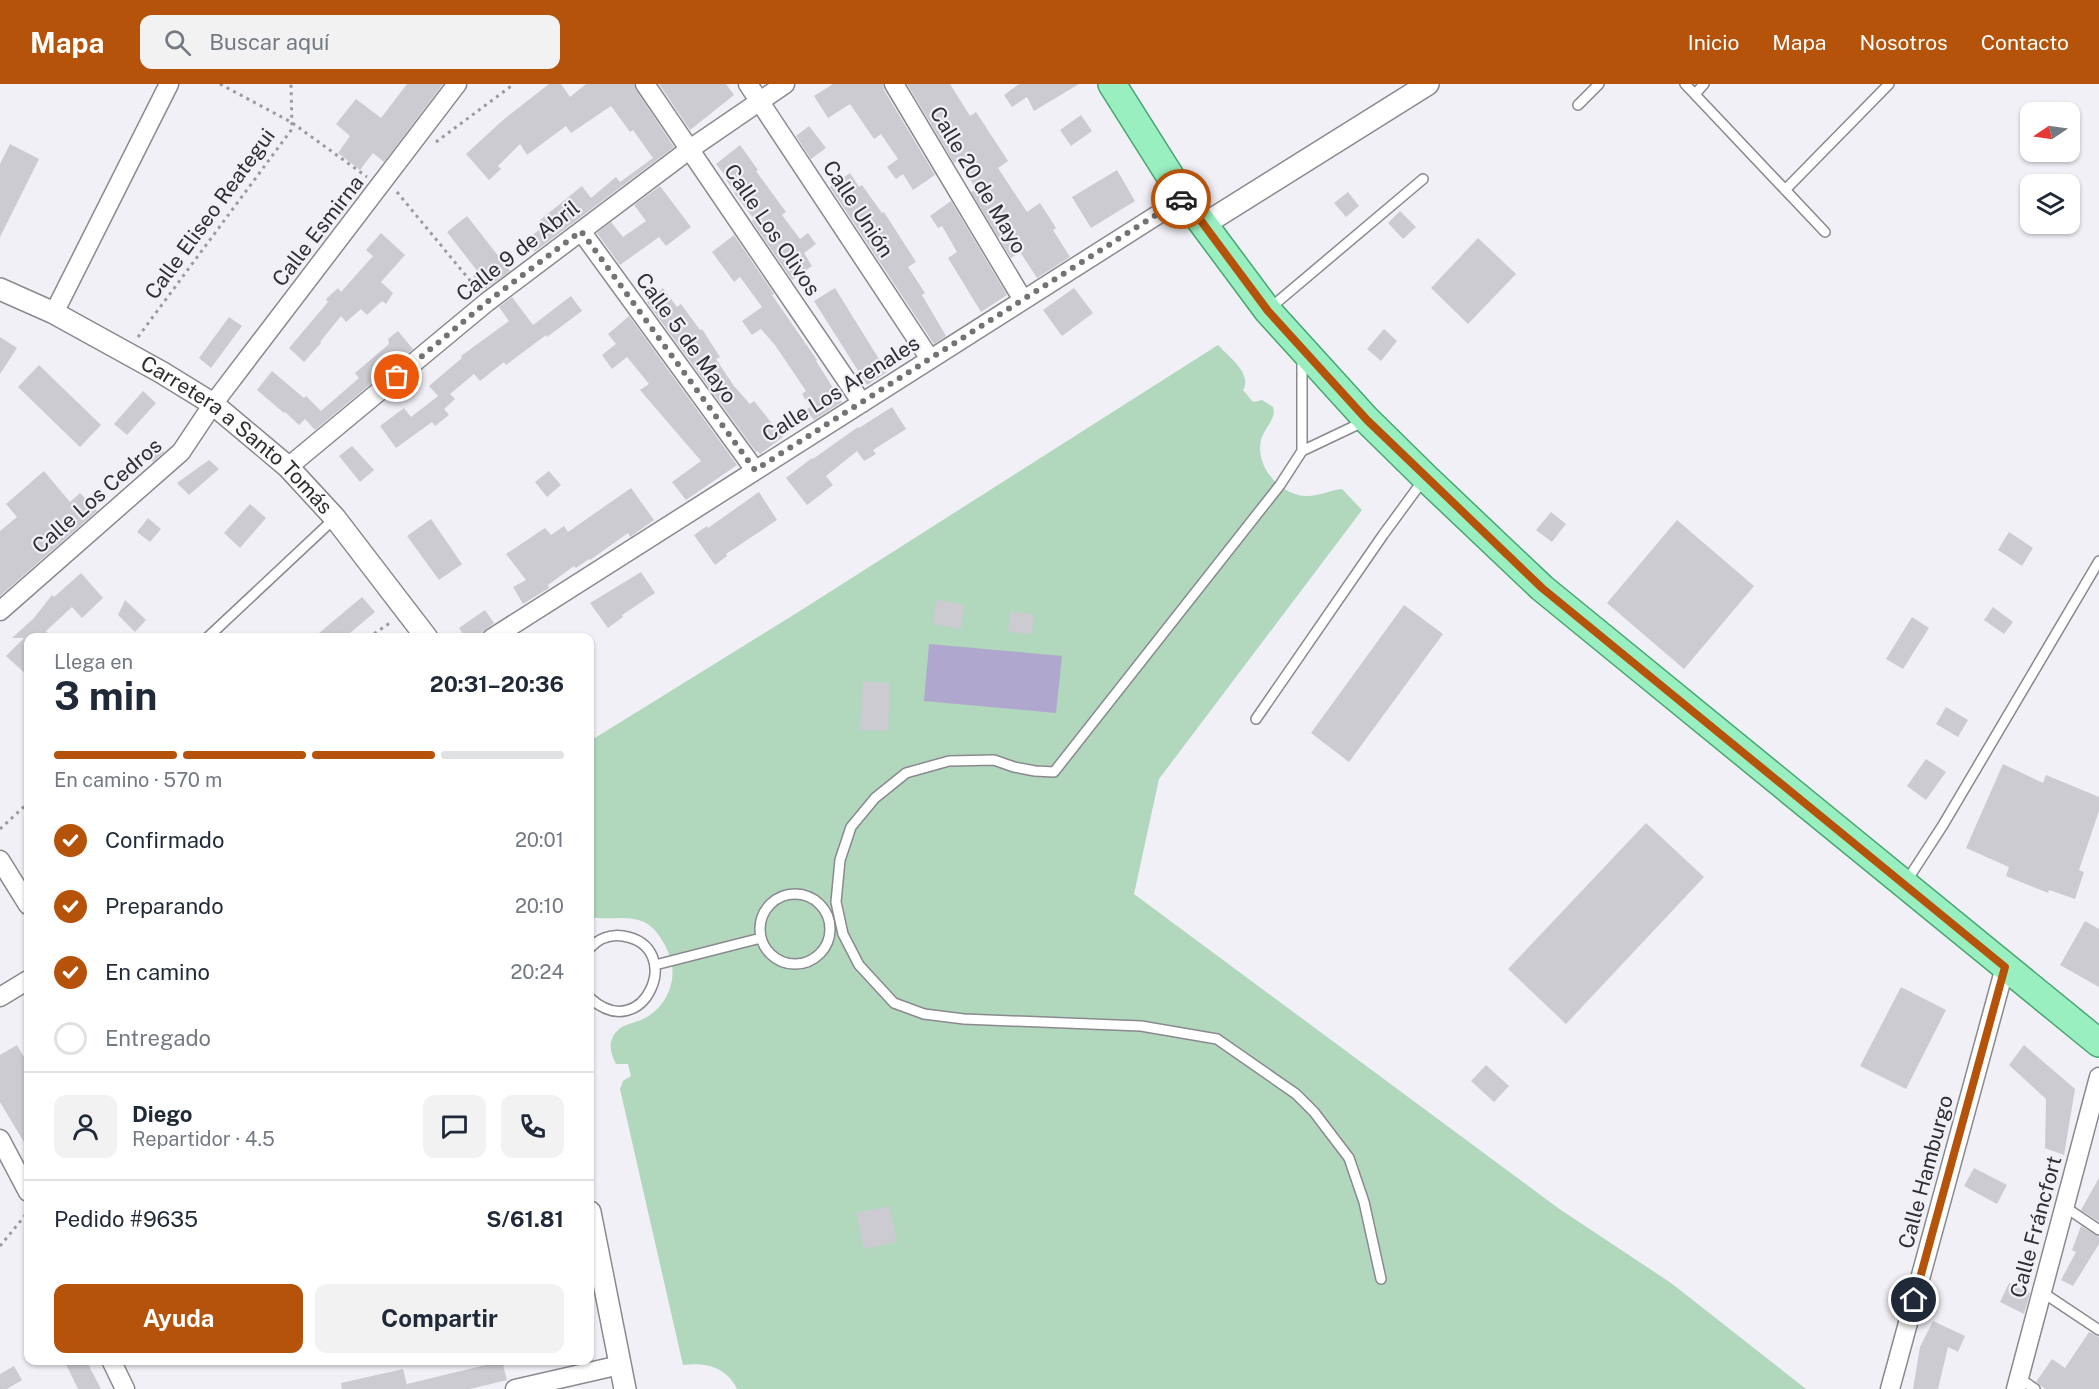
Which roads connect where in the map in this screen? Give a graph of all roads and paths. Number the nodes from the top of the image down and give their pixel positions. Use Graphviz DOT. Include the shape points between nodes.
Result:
graph roads {
  1 [pos="169,84"];
  2 [pos="220,84"];
  3 [pos="291,84"];
  4 [pos="457,84"];
  5 [pos="514,84"];
  6 [pos="645,84"];
  7 [pos="748,84"];
  8 [pos="785,84"];
  9 [pos="894,84"];
  10 [pos="1112,84"];
  11 [pos="1428,84"];
  12 [pos="1599,84"];
  13 [pos="1685,84"];
  14 [pos="1704,84"];
  15 [pos="1889,84"];
  16 [pos="1695,94"];
  17 [pos="759,101"];
  18 [pos="1578,105"];
  19 [pos="291,122"];
  20 [pos="432,145"];
  21 [pos="690,149"];
  22 [pos="1423,179"];
  23 [pos="383,183"];
  24 [pos="1785,190"];
  25 [pos="1184,198"];
  26 [pos="1203,225"];
  27 [pos="581,231"];
  28 [pos="1825,232"];
  29 [pos="0,289"];
  30 [pos="1023,300"];
  31 [pos="487,302"];
  32 [pos="1268,311"];
  33 [pos="54,313"];
  34 [pos="1302,349"];
  35 [pos="126,353"];
  36 [pos="930,359"];
  37 [pos="862,403"];
  38 [pos="213,405"];
  39 [pos="1367,420"];
  40 [pos="1302,451"];
  41 [pos="288,467"];
  42 [pos="755,470"];
  43 [pos="1425,478"];
  44 [pos="335,518"];
  45 [pos="2099,561"];
  46 [pos="0,611"];
  47 [pos="407,611"];
  48 [pos="212,633"];
  49 [pos="375,633"];
  50 [pos="423,633"];
  51 [pos="500,633"];
  52 [pos="1256,719"];
  53 [pos="24,807"];
  54 [pos="0,830"];
  55 [pos="0,860"];
  56 [pos="1905,884"];
  57 [pos="24,899"];
  58 [pos="840,919"];
  59 [pos="829,922"];
  60 [pos="761,938"];
  61 [pos="594,945"];
  62 [pos="655,965"];
  63 [pos="2005,967"];
  64 [pos="24,982"];
  65 [pos="0,997"];
  66 [pos="594,1001"];
  67 [pos="2099,1043"];
  68 [pos="2099,1077"];
  69 [pos="0,1139"];
  70 [pos="24,1184"];
  71 [pos="2064,1207"];
  72 [pos="24,1217"];
  73 [pos="2099,1230"];
  74 [pos="594,1232"];
  75 [pos="0,1246"];
  76 [pos="1381,1279"];
  77 [pos="2042,1292"];
  78 [pos="2099,1330"];
  79 [pos="113,1365"];
  80 [pos="620,1365"];
  81 [pos="2017,1383"];
  82 [pos="125,1389"];
  83 [pos="515,1389"];
  84 [pos="625,1389"];
  85 [pos="1890,1389"];
  86 [pos="2034,1389"];
  1 -- 33 [label="street"];
  2 -- 19 [label="path"];
  3 -- 19 [label="path, Calle Eliseo Reategui"];
  4 -- 23 [label="street, Calle Esmirna"];
  5 -- 20 [label="path"];
  6 -- 21 [label="street, Calle Los Olivos"];
  7 -- 17 [label="street, Calle Unión"];
  8 -- 17 [label="street, Calle 9 de Abril"];
  9 -- 30 [label="street, Calle 20 de Mayo"];
  10 -- 25 [label="main road"];
  11 -- 26 [label="street"];
  12 -- 18 [label="lane"];
  13 -- 16 [label="lane"];
  14 -- 16 [label="lane"];
  15 -- 24 [label="lane"];
  16 -- 24 [label="lane"];
  17 -- 21 [label="street, Calle 9 de Abril"];
  17 -- 36 [label="street, Calle Unión"];
  19 -- 23 [label="path"];
  19 -- 35 [label="path, Calle Eliseo Reategui" via="292,129"];
  21 -- 27 [label="street, Calle 9 de Abril"];
  21 -- 37 [label="street, Calle Los Olivos"];
  22 -- 32 [label="lane"];
  23 -- 31 [label="path"];
  23 -- 38 [label="street, Calle Esmirna"];
  24 -- 28 [label="lane"];
  25 -- 26 [label="main road"];
  25 -- 30 [label="street, Calle Los Arenales"];
  26 -- 32 [label="main road"];
  27 -- 31 [label="street, Calle 9 de Abril"];
  27 -- 42 [label="street, Calle 5 de Mayo"];
  29 -- 33 [label="street, Carretera a Santo Tomás"];
  30 -- 36 [label="street, Calle Los Arenales"];
  31 -- 41 [label="street, Calle 9 de Abril"];
  32 -- 34 [label="main road"];
  33 -- 35 [label="street, Carretera a Santo Tomás"];
  34 -- 39 [label="main road"];
  34 -- 40 [label="lane"];
  35 -- 38 [label="street, Carretera a Santo Tomás"];
  36 -- 37 [label="street, Calle Los Arenales"];
  37 -- 42 [label="street, Calle Los Arenales"];
  38 -- 41 [label="street, Carretera a Santo Tomás"];
  38 -- 46 [label="street, Calle Los Cedros" via="181,452"];
  39 -- 40 [label="lane"];
  39 -- 43 [label="main road"];
  40 -- 58 [label="lane" via="1280,485 1054,772 994,760 949,761 906,773 875,798 851,827 840,860 836,902"];
  41 -- 44 [label="street, Carretera a Santo Tomás"];
  42 -- 51 [label="street, Calle Los Arenales"];
  43 -- 52 [label="lane"];
  43 -- 56 [label="main road" via="1542,588"];
  44 -- 47 [label="street, Carretera a Santo Tomás"];
  44 -- 48 [label="lane"];
  45 -- 56 [label="lane"];
  47 -- 49 [label="path"];
  47 -- 50 [label="street, Carretera a Santo Tomás"];
  53 -- 54 [label="path"];
  55 -- 57 [label="street"];
  56 -- 63 [label="main road"];
  58 -- 59 [label="lane"];
  58 -- 76 [label="lane" via="859,965 894,1003 924,1014 1142,1026 1217,1039 1296,1094 1349,1158 1364,1202"];
  59 -- 60 [label="lane" via="825,947 804,963 777,960"];
  59 -- 60 [label="lane" via="812,899 786,895 764,911"];
  60 -- 62 [label="lane"];
  61 -- 62 [label="lane" via="610,936 630,937 646,948"];
  62 -- 66 [label="lane" via="654,985 635,1007 616,1011"];
  63 -- 67 [label="main road"];
  63 -- 85 [label="street, Calle Hamburgo"];
  64 -- 65 [label="street"];
  68 -- 71 [label="street, Calle Fráncfort"];
  69 -- 70 [label="street"];
  71 -- 73 [label="lane"];
  71 -- 77 [label="street, Calle Fráncfort"];
  72 -- 75 [label="path"];
  74 -- 80 [label="street"];
  77 -- 78 [label="lane"];
  77 -- 81 [label="street, Calle Fráncfort"];
  79 -- 82 [label="street"];
  80 -- 83 [label="street"];
  80 -- 84 [label="street"];
  81 -- 86 [label="lane"];
}
